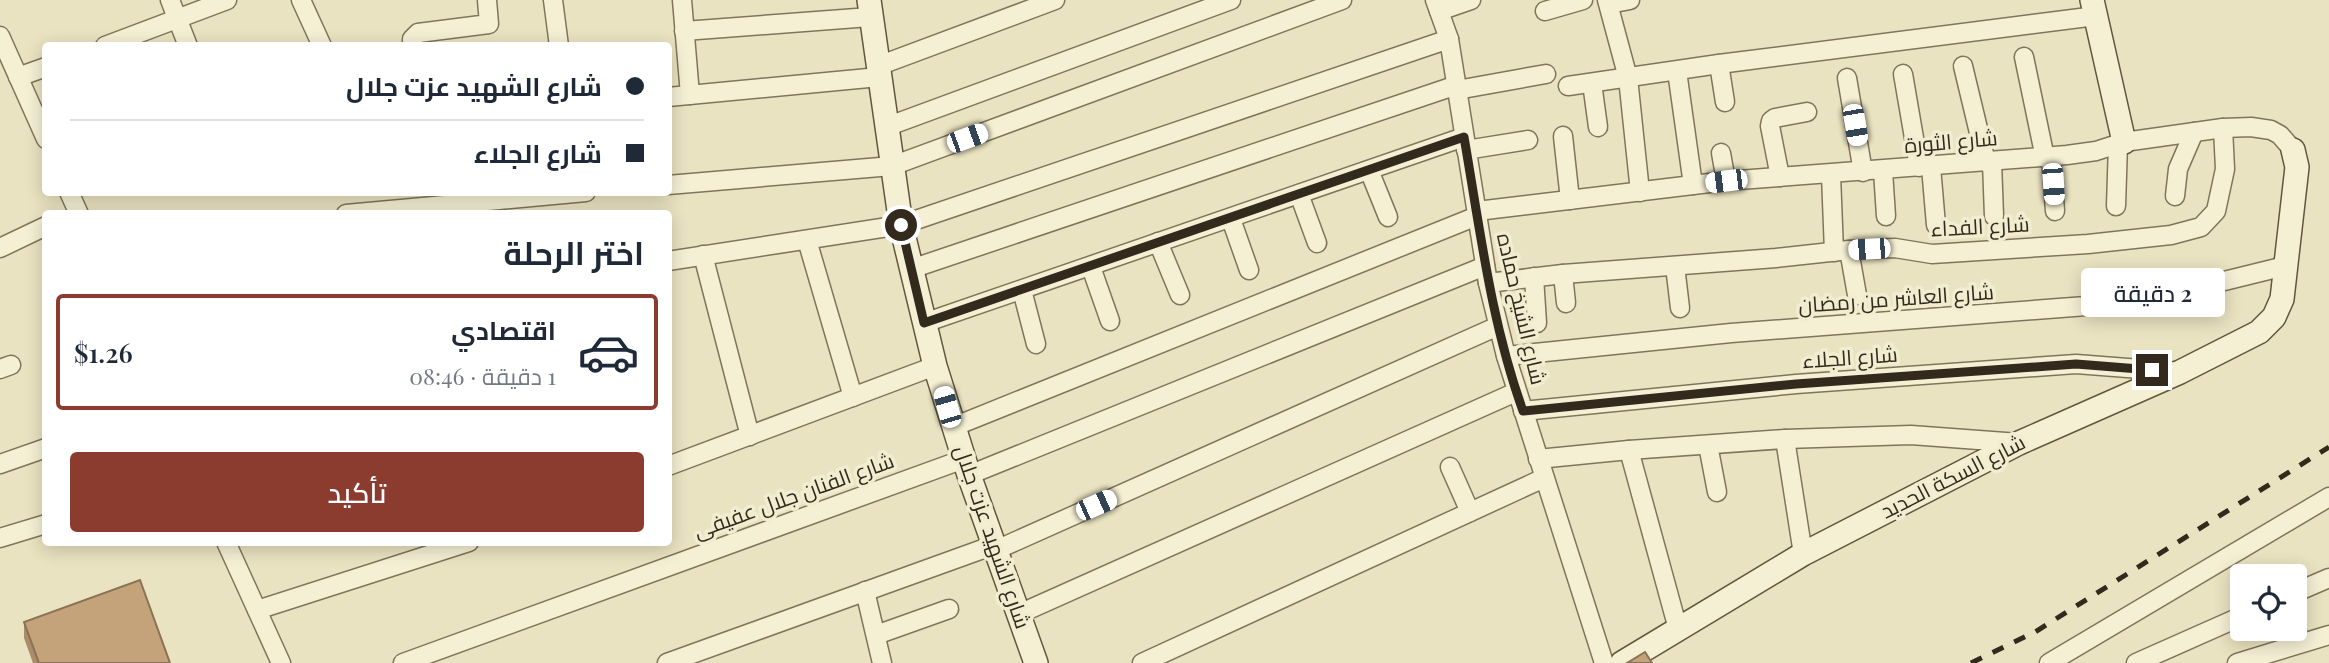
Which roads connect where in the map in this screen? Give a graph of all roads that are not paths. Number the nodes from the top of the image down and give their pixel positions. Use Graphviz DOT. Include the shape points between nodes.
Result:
graph roads {
  1 [pos="170,0"];
  2 [pos="227,0"];
  3 [pos="301,0"];
  4 [pos="486,0"];
  5 [pos="553,0"];
  6 [pos="682,0"];
  7 [pos="1055,0"];
  8 [pos="1231,0"];
  9 [pos="1342,0"];
  10 [pos="1471,0"];
  11 [pos="1583,0"];
  12 [pos="1630,0"];
  13 [pos="1608,2"];
  14 [pos="1437,5"];
  15 [pos="2094,8"];
  16 [pos="869,9"];
  17 [pos="1545,11"];
  18 [pos="177,19"];
  19 [pos="684,31"];
  20 [pos="0,36"];
  21 [pos="1449,39"];
  22 [pos="115,42"];
  23 [pos="186,42"];
  24 [pos="320,42"];
  25 [pos="412,42"];
  26 [pos="558,42"];
  27 [pos="2024,57"];
  28 [pos="1718,64"];
  29 [pos="1963,66"];
  30 [pos="42,69"];
  31 [pos="878,71"];
  32 [pos="1677,71"];
  33 [pos="1546,74"];
  34 [pos="1903,74"];
  35 [pos="18,78"];
  36 [pos="1628,78"];
  37 [pos="1847,78"];
  38 [pos="1592,83"];
  39 [pos="1568,86"];
  40 [pos="1457,88"];
  41 [pos="690,96"];
  42 [pos="672,97"];
  43 [pos="1725,102"];
  44 [pos="1807,112"];
  45 [pos="886,127"];
  46 [pos="1598,127"];
  47 [pos="2223,128"];
  48 [pos="42,130"];
  49 [pos="2194,132"];
  50 [pos="1563,136"];
  51 [pos="1528,140"];
  52 [pos="1465,143"];
  53 [pos="2121,143"];
  54 [pos="2293,150"];
  55 [pos="1721,153"];
  56 [pos="2048,157"];
  57 [pos="1989,162"];
  58 [pos="892,166"];
  59 [pos="1925,167"];
  60 [pos="1369,170"];
  61 [pos="1883,171"];
  62 [pos="1863,172"];
  63 [pos="1831,175"];
  64 [pos="1780,177"];
  65 [pos="1726,181"];
  66 [pos="672,185"];
  67 [pos="1693,186"];
  68 [pos="1640,192"];
  69 [pos="1299,194"];
  70 [pos="542,196"];
  71 [pos="2175,196"];
  72 [pos="1570,200"];
  73 [pos="2116,206"];
  74 [pos="390,210"];
  75 [pos="2055,211"];
  76 [pos="1477,213"];
  77 [pos="1886,216"];
  78 [pos="1994,216"];
  79 [pos="1388,217"];
  80 [pos="1231,219"];
  81 [pos="901,225"];
  82 [pos="1936,225"];
  83 [pos="42,228"];
  84 [pos="807,240"];
  85 [pos="1158,242"];
  86 [pos="1317,243"];
  87 [pos="0,248"];
  88 [pos="1842,251"];
  89 [pos="703,255"];
  90 [pos="672,260"];
  91 [pos="1675,266"];
  92 [pos="2285,266"];
  93 [pos="1091,267"];
  94 [pos="911,269"];
  95 [pos="1249,270"];
  96 [pos="1486,274"];
  97 [pos="1563,274"];
  98 [pos="1534,277"];
  99 [pos="1022,290"];
  100 [pos="1181,295"];
  101 [pos="1857,295"];
  102 [pos="1566,303"];
  103 [pos="1679,308"];
  104 [pos="1110,321"];
  105 [pos="924,323"];
  106 [pos="1537,323"];
  107 [pos="1498,326"];
  108 [pos="1036,344"];
  109 [pos="1506,356"];
  110 [pos="935,366"];
  111 [pos="2180,372"];
  112 [pos="1516,392"];
  113 [pos="853,397"];
  114 [pos="1523,411"];
  115 [pos="953,427"];
  116 [pos="750,436"];
  117 [pos="1785,439"];
  118 [pos="2019,443"];
  119 [pos="1707,444"];
  120 [pos="42,449"];
  121 [pos="1629,450"];
  122 [pos="1538,459"];
  123 [pos="0,464"];
  124 [pos="672,465"];
  125 [pos="967,467"];
  126 [pos="1450,467"];
  127 [pos="1544,478"];
  128 [pos="1717,492"];
  129 [pos="2329,498"];
  130 [pos="1470,512"];
  131 [pos="42,525"];
  132 [pos="0,538"];
  133 [pos="228,546"];
  134 [pos="457,546"];
  135 [pos="995,548"];
  136 [pos="1803,554"];
  137 [pos="2329,578"];
  138 [pos="2307,587"];
  139 [pos="864,592"];
  140 [pos="949,609"];
  141 [pos="257,610"];
  142 [pos="1019,614"];
  143 [pos="2230,622"];
  144 [pos="1678,629"];
  145 [pos="876,635"];
  146 [pos="2329,635"];
  147 [pos="2145,661"];
  148 [pos="281,663"];
  149 [pos="403,663"];
  150 [pos="667,663"];
  151 [pos="883,663"];
  152 [pos="1036,663"];
  153 [pos="1142,663"];
  154 [pos="1604,663"];
  155 [pos="1622,663"];
  156 [pos="2049,663"];
  157 [pos="2236,663"];
  1 -- 18 [label="street"];
  2 -- 18 [label="street"];
  3 -- 24 [label="street"];
  4 -- 25 [label="street" via="489,24 418,33"];
  5 -- 26 [label="street"];
  6 -- 19 [label="street"];
  7 -- 31 [label="street"];
  8 -- 45 [label="street"];
  9 -- 58 [label="street"];
  10 -- 14 [label="street"];
  11 -- 17 [label="street"];
  12 -- 13 [label="street"];
  13 -- 36 [label="street"];
  14 -- 21 [label="street, شارع الشيخ حماده"];
  15 -- 28 [label="street"];
  15 -- 53 [label="street"];
  16 -- 19 [label="street"];
  16 -- 31 [label="street, شارع الشهيد عزت جلال"];
  18 -- 22 [label="street"];
  18 -- 23 [label="street"];
  19 -- 41 [label="street"];
  20 -- 35 [label="street"];
  21 -- 40 [label="street, شارع الشيخ حماده"];
  21 -- 81 [label="street"];
  27 -- 56 [label="street"];
  28 -- 32 [label="street"];
  28 -- 43 [label="street"];
  29 -- 57 [label="street"];
  30 -- 35 [label="street"];
  31 -- 41 [label="street"];
  31 -- 45 [label="street, شارع الشهيد عزت جلال"];
  32 -- 36 [label="street"];
  32 -- 67 [label="street"];
  33 -- 40 [label="street"];
  34 -- 59 [label="street"];
  35 -- 48 [label="street"];
  36 -- 38 [label="street"];
  36 -- 68 [label="street"];
  37 -- 62 [label="street"];
  38 -- 39 [label="street"];
  38 -- 46 [label="street"];
  40 -- 52 [label="street, شارع الشيخ حماده"];
  40 -- 94 [label="street"];
  41 -- 42 [label="street"];
  44 -- 64 [label="street" via="1771,121"];
  45 -- 58 [label="street, شارع الشهيد عزت جلال"];
  47 -- 49 [label="street, شارع الثورة"];
  47 -- 54 [label="street, شارع الثورة" via="2271,130"];
  47 -- 88 [label="street, شارع الفداء" via="2225,169 2218,204 2201,227 2088,244 1932,254 1895,248"];
  49 -- 53 [label="street, شارع الثورة"];
  49 -- 71 [label="street" via="2178,169"];
  50 -- 72 [label="street"];
  51 -- 52 [label="street"];
  52 -- 60 [label="street"];
  52 -- 76 [label="street, شارع الشيخ حماده"];
  53 -- 56 [label="street, شارع الثورة"];
  53 -- 73 [label="street"];
  54 -- 92 [label="street" via="2297,167"];
  55 -- 65 [label="street"];
  56 -- 57 [label="street, شارع الثورة"];
  56 -- 75 [label="street"];
  57 -- 59 [label="street, شارع الثورة"];
  57 -- 78 [label="street"];
  58 -- 66 [label="street"];
  58 -- 81 [label="street, شارع الشهيد عزت جلال"];
  59 -- 61 [label="street, شارع الثورة"];
  59 -- 82 [label="street"];
  60 -- 69 [label="street"];
  60 -- 79 [label="street"];
  61 -- 62 [label="street, شارع الثورة"];
  61 -- 77 [label="street"];
  62 -- 63 [label="street, شارع الثورة"];
  63 -- 64 [label="street, شارع الثورة"];
  63 -- 88 [label="street"];
  64 -- 65 [label="street, شارع الثورة"];
  65 -- 67 [label="street, شارع الثورة"];
  67 -- 68 [label="street, شارع الثورة"];
  68 -- 72 [label="street, شارع الثورة"];
  69 -- 80 [label="street"];
  69 -- 86 [label="street"];
  70 -- 74 [label="street"];
  72 -- 76 [label="street, شارع الثورة"];
  76 -- 96 [label="street, شارع الشيخ حماده"];
  76 -- 115 [label="street, شارع الثورة"];
  80 -- 85 [label="street"];
  80 -- 95 [label="street"];
  81 -- 84 [label="street"];
  81 -- 94 [label="street, شارع الشهيد عزت جلال"];
  83 -- 87 [label="street"];
  84 -- 89 [label="street"];
  84 -- 113 [label="street"];
  85 -- 93 [label="street"];
  85 -- 100 [label="street"];
  88 -- 91 [label="street, شارع الفداء"];
  88 -- 101 [label="street"];
  89 -- 90 [label="street"];
  89 -- 116 [label="street"];
  91 -- 97 [label="street, شارع الفداء"];
  91 -- 103 [label="street"];
  92 -- 109 [label="street, شارع العاشر من رمضان" via="2139,302 1731,333"];
  92 -- 111 [label="street, شارع السكة الحديد" via="2274,317 2259,332"];
  93 -- 99 [label="street"];
  93 -- 104 [label="street"];
  94 -- 105 [label="street, شارع الشهيد عزت جلال"];
  96 -- 98 [label="street, شارع الفداء"];
  96 -- 107 [label="street, شارع الشيخ حماده"];
  96 -- 125 [label="street, شارع الفنان جلال عفيفى"];
  97 -- 98 [label="street, شارع الفداء"];
  97 -- 102 [label="street"];
  98 -- 106 [label="street"];
  99 -- 105 [label="street"];
  99 -- 108 [label="street"];
  105 -- 110 [label="street, شارع الشهيد عزت جلال"];
  107 -- 109 [label="street, شارع الشيخ حماده"];
  107 -- 135 [label="street"];
  109 -- 112 [label="street, شارع الشيخ حماده"];
  110 -- 113 [label="street"];
  110 -- 115 [label="street, شارع الشهيد عزت جلال"];
  111 -- 114 [label="street, شارع الجلاء" via="2076,364 1796,384"];
  111 -- 118 [label="street, شارع السكة الحديد"];
  112 -- 114 [label="street, شارع الشيخ حماده"];
  112 -- 142 [label="street"];
  113 -- 116 [label="street"];
  114 -- 122 [label="street, شارع الشيخ حماده"];
  115 -- 125 [label="street, شارع الشهيد عزت جلال"];
  116 -- 124 [label="street"];
  117 -- 118 [label="street" via="1911,435"];
  117 -- 119 [label="street"];
  117 -- 136 [label="street"];
  118 -- 136 [label="street, شارع السكة الحديد"];
  119 -- 121 [label="street"];
  119 -- 128 [label="street"];
  120 -- 123 [label="street"];
  121 -- 122 [label="street"];
  121 -- 144 [label="street"];
  122 -- 127 [label="street, شارع الشيخ حماده"];
  125 -- 135 [label="street, شارع الشهيد عزت جلال"];
  125 -- 149 [label="street, شارع الفنان جلال عفيفى"];
  126 -- 130 [label="street"];
  127 -- 130 [label="street"];
  127 -- 154 [label="street, شارع الشيخ حماده"];
  129 -- 156 [label="street"];
  130 -- 153 [label="street"];
  131 -- 132 [label="street"];
  133 -- 141 [label="street"];
  134 -- 141 [label="street"];
  135 -- 139 [label="street"];
  135 -- 142 [label="street, شارع الشهيد عزت جلال"];
  136 -- 144 [label="street, شارع السكة الحديد"];
  137 -- 138 [label="street"];
  139 -- 145 [label="street"];
  139 -- 150 [label="street"];
  140 -- 145 [label="street"];
  141 -- 148 [label="street"];
  142 -- 152 [label="street, شارع الشهيد عزت جلال"];
  143 -- 147 [label="street"];
  144 -- 155 [label="street, شارع السكة الحديد"];
  145 -- 151 [label="street"];
  146 -- 157 [label="street"];
}
